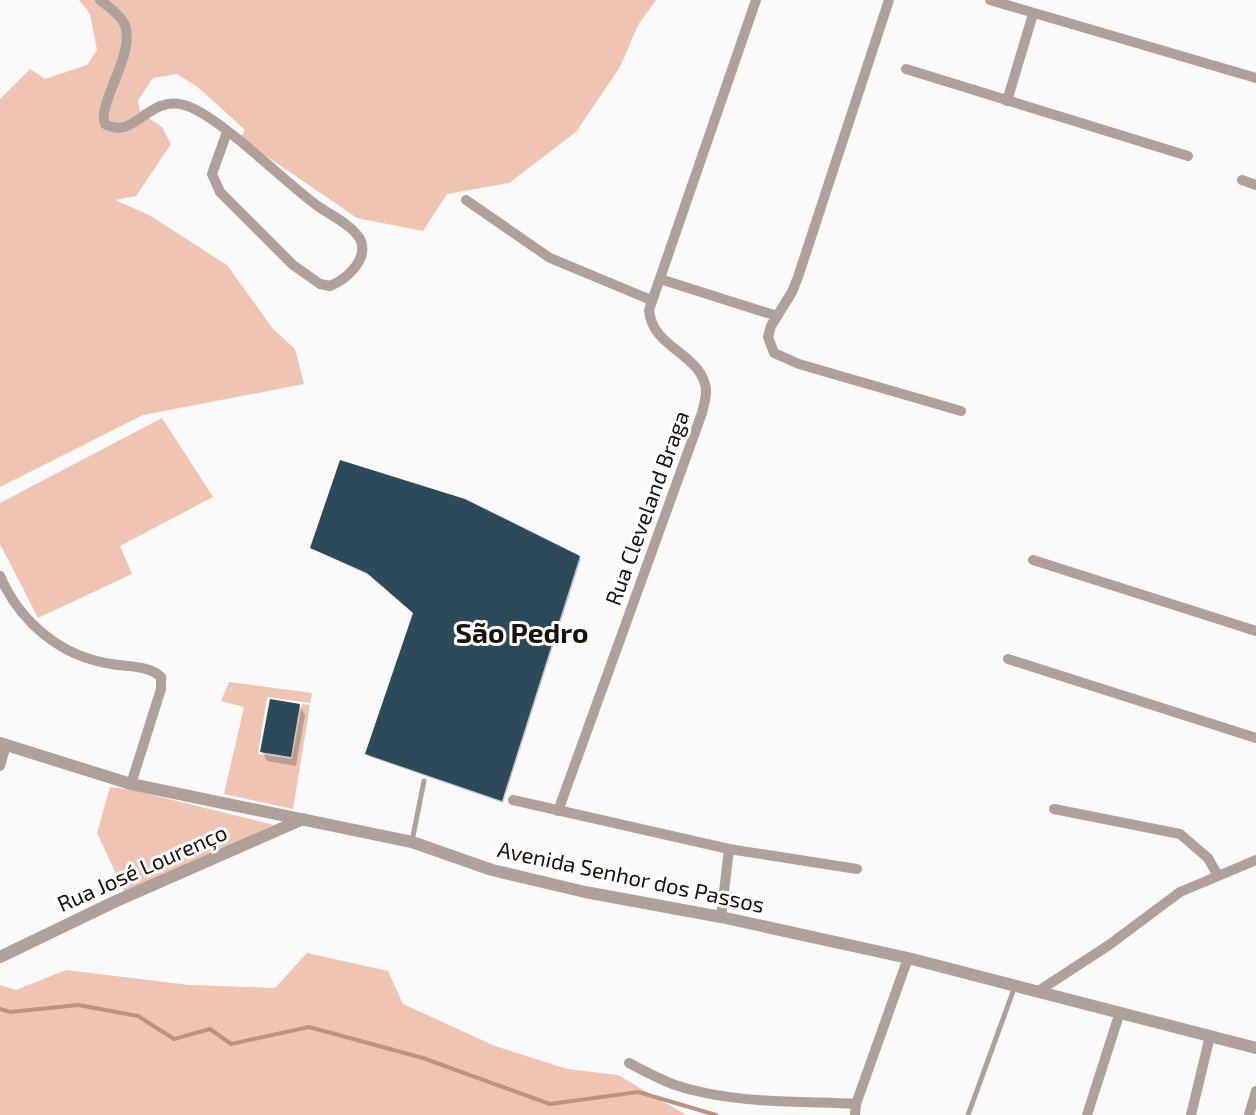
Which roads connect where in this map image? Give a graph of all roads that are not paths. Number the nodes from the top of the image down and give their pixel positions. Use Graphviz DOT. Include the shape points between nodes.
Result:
graph roads {
  1 [pos="100,0"];
  2 [pos="756,0"];
  3 [pos="889,0"];
  4 [pos="990,0"];
  5 [pos="1033,14"];
  6 [pos="906,69"];
  7 [pos="1256,78"];
  8 [pos="1007,101"];
  9 [pos="227,132"];
  10 [pos="1188,156"];
  11 [pos="1242,180"];
  12 [pos="1256,185"];
  13 [pos="466,200"];
  14 [pos="660,279"];
  15 [pos="651,300"];
  16 [pos="777,316"];
  17 [pos="961,411"];
  18 [pos="1033,560"];
  19 [pos="0,576"];
  20 [pos="1256,631"];
  21 [pos="1008,659"];
  22 [pos="1256,738"];
  23 [pos="3,744"];
  24 [pos="0,766"];
  25 [pos="424,781"];
  26 [pos="131,784"];
  27 [pos="513,800"];
  28 [pos="1054,809"];
  29 [pos="558,811"];
  30 [pos="303,819"];
  31 [pos="412,842"];
  32 [pos="729,849"];
  33 [pos="1256,860"];
  34 [pos="857,869"];
  35 [pos="1217,874"];
  36 [pos="722,917"];
  37 [pos="0,957"];
  38 [pos="908,957"];
  39 [pos="1014,986"];
  40 [pos="1037,992"];
  41 [pos="1120,1012"];
  42 [pos="1210,1036"];
  43 [pos="1256,1048"];
  44 [pos="628,1063"];
  45 [pos="1256,1091"];
  46 [pos="856,1109"];
  47 [pos="968,1115"];
  48 [pos="1087,1115"];
  49 [pos="1191,1115"];
  50 [pos="1249,1115"];
  1 -- 9 [label="street" via="124,24 127,34 120,69 103,115 105,124 121,128 160,104 173,102 201,112"];
  2 -- 14 [label="street"];
  3 -- 16 [label="street" via="798,277"];
  4 -- 5 [label="street"];
  5 -- 7 [label="street"];
  5 -- 8 [label="street"];
  6 -- 8 [label="street"];
  8 -- 10 [label="street"];
  9 -- 9 [label="street" via="292,187 354,232 362,245 348,276 330,286 309,278 220,192 212,174"];
  11 -- 12 [label="street"];
  13 -- 15 [label="street" via="550,258"];
  14 -- 15 [label="street"];
  14 -- 16 [label="street"];
  15 -- 29 [label="street, Rua Cleveland Braga" via="650,322 665,343 699,373 706,385 705,398 693,441"];
  16 -- 17 [label="street" via="768,338 769,347 784,358"];
  18 -- 20 [label="street"];
  19 -- 26 [label="street" via="18,608 56,644 91,661 150,670 161,676"];
  21 -- 22 [label="street"];
  23 -- 24 [label="street"];
  23 -- 26 [label="street, Avenida Senhor dos Passos"];
  25 -- 31 [label="lane"];
  26 -- 30 [label="street, Avenida Senhor dos Passos"];
  27 -- 29 [label="street"];
  28 -- 35 [label="street" via="1179,834 1196,845"];
  29 -- 32 [label="street"];
  30 -- 31 [label="street, Avenida Senhor dos Passos"];
  30 -- 37 [label="street, Rua José Lourenço"];
  31 -- 36 [label="street, Avenida Senhor dos Passos" via="492,870"];
  32 -- 34 [label="street"];
  32 -- 36 [label="street"];
  33 -- 35 [label="street"];
  35 -- 40 [label="street" via="1180,892"];
  36 -- 38 [label="street, Avenida Senhor dos Passos"];
  38 -- 39 [label="street, Avenida Senhor dos Passos"];
  38 -- 46 [label="street"];
  39 -- 40 [label="street, Avenida Senhor dos Passos"];
  39 -- 47 [label="lane"];
  40 -- 41 [label="street, Avenida Senhor dos Passos"];
  41 -- 42 [label="street, Avenida Senhor dos Passos"];
  41 -- 48 [label="street"];
  42 -- 43 [label="street, Avenida Senhor dos Passos"];
  42 -- 49 [label="street"];
  44 -- 46 [label="street" via="676,1085 705,1092"];
  45 -- 50 [label="street"];
}
